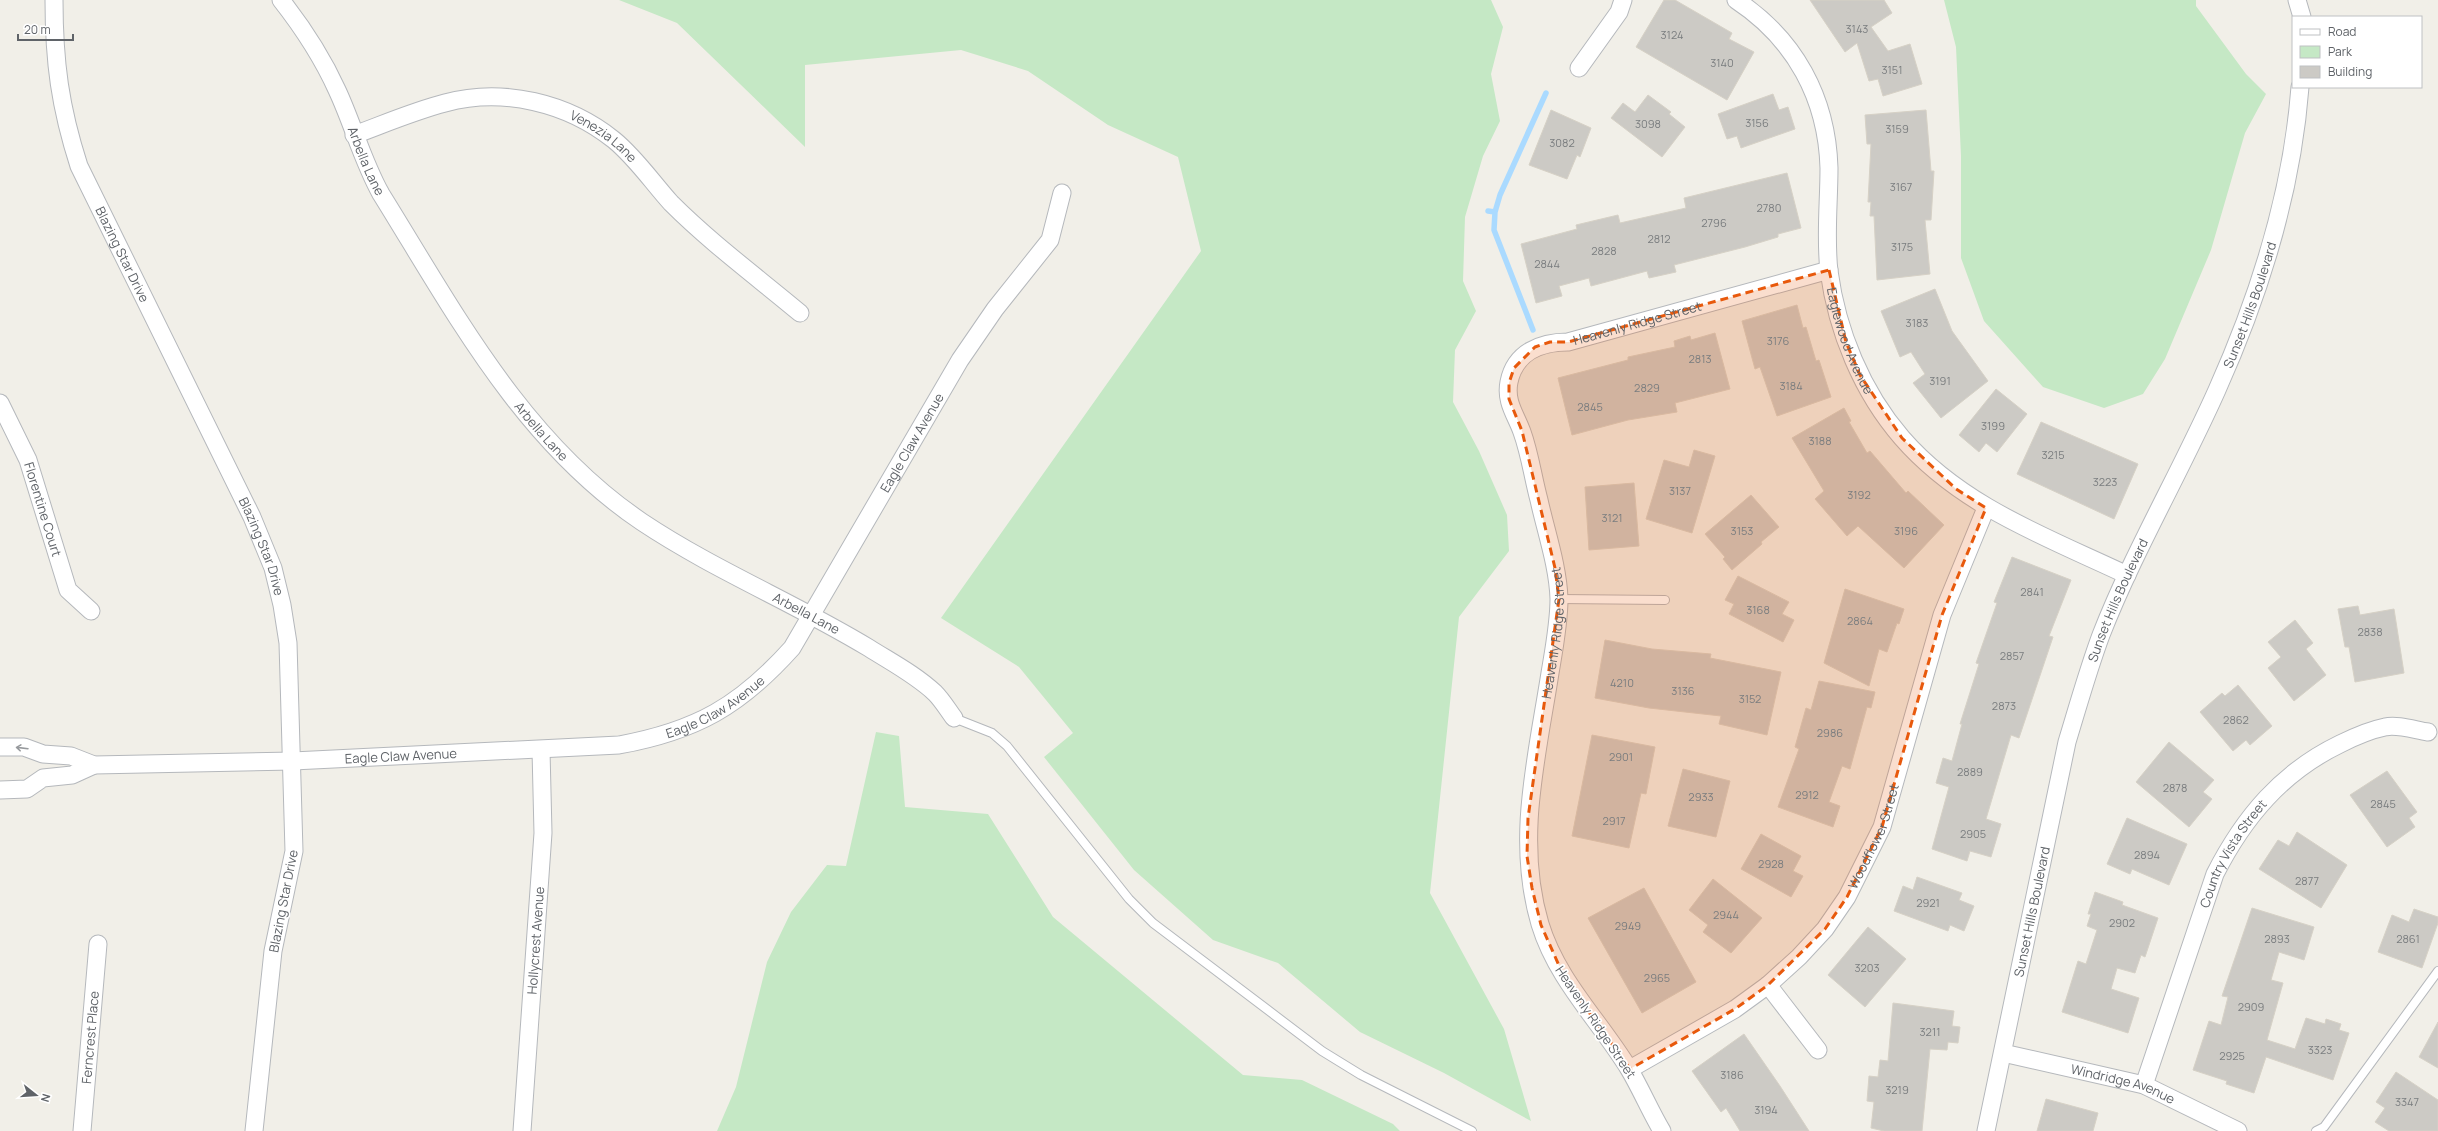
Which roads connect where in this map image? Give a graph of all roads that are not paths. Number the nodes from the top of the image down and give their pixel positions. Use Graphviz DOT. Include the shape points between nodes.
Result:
graph roads {
  1 [pos="54,0"];
  2 [pos="281,0"];
  3 [pos="1623,0"];
  4 [pos="1736,0"];
  5 [pos="2297,0"];
  6 [pos="2305,0"];
  7 [pos="2302,16"];
  8 [pos="2302,16"];
  9 [pos="1579,68"];
  10 [pos="2300,88"];
  11 [pos="354,135"];
  12 [pos="1062,192"];
  13 [pos="1829,270"];
  14 [pos="800,313"];
  15 [pos="0,403"];
  16 [pos="1986,508"];
  17 [pos="2127,575"];
  18 [pos="1559,599"];
  19 [pos="1665,600"];
  20 [pos="91,611"];
  21 [pos="812,615"];
  22 [pos="954,718"];
  23 [pos="2428,732"];
  24 [pos="0,747"];
  25 [pos="542,750"];
  26 [pos="43,754"];
  27 [pos="293,761"];
  28 [pos="94,764"];
  29 [pos="43,778"];
  30 [pos="0,790"];
  31 [pos="98,944"];
  32 [pos="2438,971"];
  33 [pos="1768,985"];
  34 [pos="1818,1050"];
  35 [pos="2003,1053"];
  36 [pos="1630,1069"];
  37 [pos="2144,1086"];
  38 [pos="82,1131"];
  39 [pos="254,1131"];
  40 [pos="522,1131"];
  41 [pos="1472,1131"];
  42 [pos="1662,1131"];
  43 [pos="1986,1131"];
  44 [pos="2238,1131"];
  45 [pos="2316,1131"];
  1 -- 27 [label="street, Blazing Star Drive" via="58,84 66,126 79,166 252,517 272,568 282,605 288,643"];
  2 -- 11 [label="street, Arbella Lane" via="317,51 338,91"];
  3 -- 9 [label="street" via="1619,12"];
  4 -- 13 [label="street, Eaglewood Avenue" via="1755,12 1778,34 1797,58 1812,85 1827,141"];
  5 -- 7 [label="street"];
  6 -- 8 [label="street"];
  10 -- 17 [label="street, Sunset Hills Boulevard" via="2297,122 2284,195 2266,265 2249,314 2217,391"];
  11 -- 14 [label="street, Venezia Lane" via="446,103 476,98 530,100 561,109 588,122 614,140 699,229"];
  11 -- 21 [label="street, Arbella Lane" via="366,167 381,194 495,376 560,453 641,521 684,548"];
  12 -- 21 [label="street, Eagle Claw Avenue" via="1050,240 995,309 960,360"];
  13 -- 16 [label="street, Eaglewood Avenue" via="1834,303 1846,342 1860,375 1880,409 1928,466"];
  13 -- 18 [label="street, Heavenly Ridge Street" via="1568,342 1550,342 1535,347 1523,356 1514,368 1509,383 1509,399 1522,431 1555,568"];
  15 -- 20 [label="street, Florentine Court" via="28,460 68,590"];
  16 -- 17 [label="street, Eaglewood Avenue"];
  16 -- 33 [label="street, Woodflower Street" via="1942,615 1882,827 1847,897 1825,929"];
  17 -- 35 [label="street, Sunset Hills Boulevard" via="2101,635 2067,742"];
  18 -- 19 [label="lane"];
  18 -- 36 [label="street, Heavenly Ridge Street" via="1556,638 1528,818 1527,856 1541,925 1565,979"];
  21 -- 22 [label="street, Arbella Lane" via="921,681 936,694"];
  21 -- 25 [label="street, Eagle Claw Avenue" via="792,648 769,673 713,716 651,740 619,745"];
  22 -- 41 [label="lane" via="992,732 1007,746 1129,899 1172,938 1344,1065"];
  23 -- 37 [label="street, Country Vista Street" via="2387,726 2354,737 2322,752 2294,771 2248,818 2230,844 2215,874"];
  26 -- 24 [label="street, Eagle Claw Avenue, one-way" via="24,746"];
  25 -- 27 [label="street, Eagle Claw Avenue"];
  25 -- 40 [label="street, Hollycrest Avenue" via="543,833"];
  26 -- 28 [label="street, Eagle Claw Avenue" via="71,756"];
  26 -- 29 [label="street"];
  27 -- 28 [label="street, Eagle Claw Avenue"];
  27 -- 39 [label="street, Blazing Star Drive" via="294,851 273,951"];
  28 -- 29 [label="street, Eagle Claw Avenue" via="72,775"];
  29 -- 30 [label="street, Eagle Claw Avenue" via="27,789"];
  31 -- 38 [label="street, Ferncrest Place"];
  32 -- 45 [label="lane" via="2324,1127"];
  33 -- 34 [label="street"];
  33 -- 36 [label="street, Woodflower Street" via="1735,1009"];
  35 -- 37 [label="street, Windridge Avenue"];
  35 -- 43 [label="street, Sunset Hills Boulevard"];
  36 -- 42 [label="street, Heavenly Ridge Street"];
  37 -- 44 [label="street, Windridge Avenue"];
}
